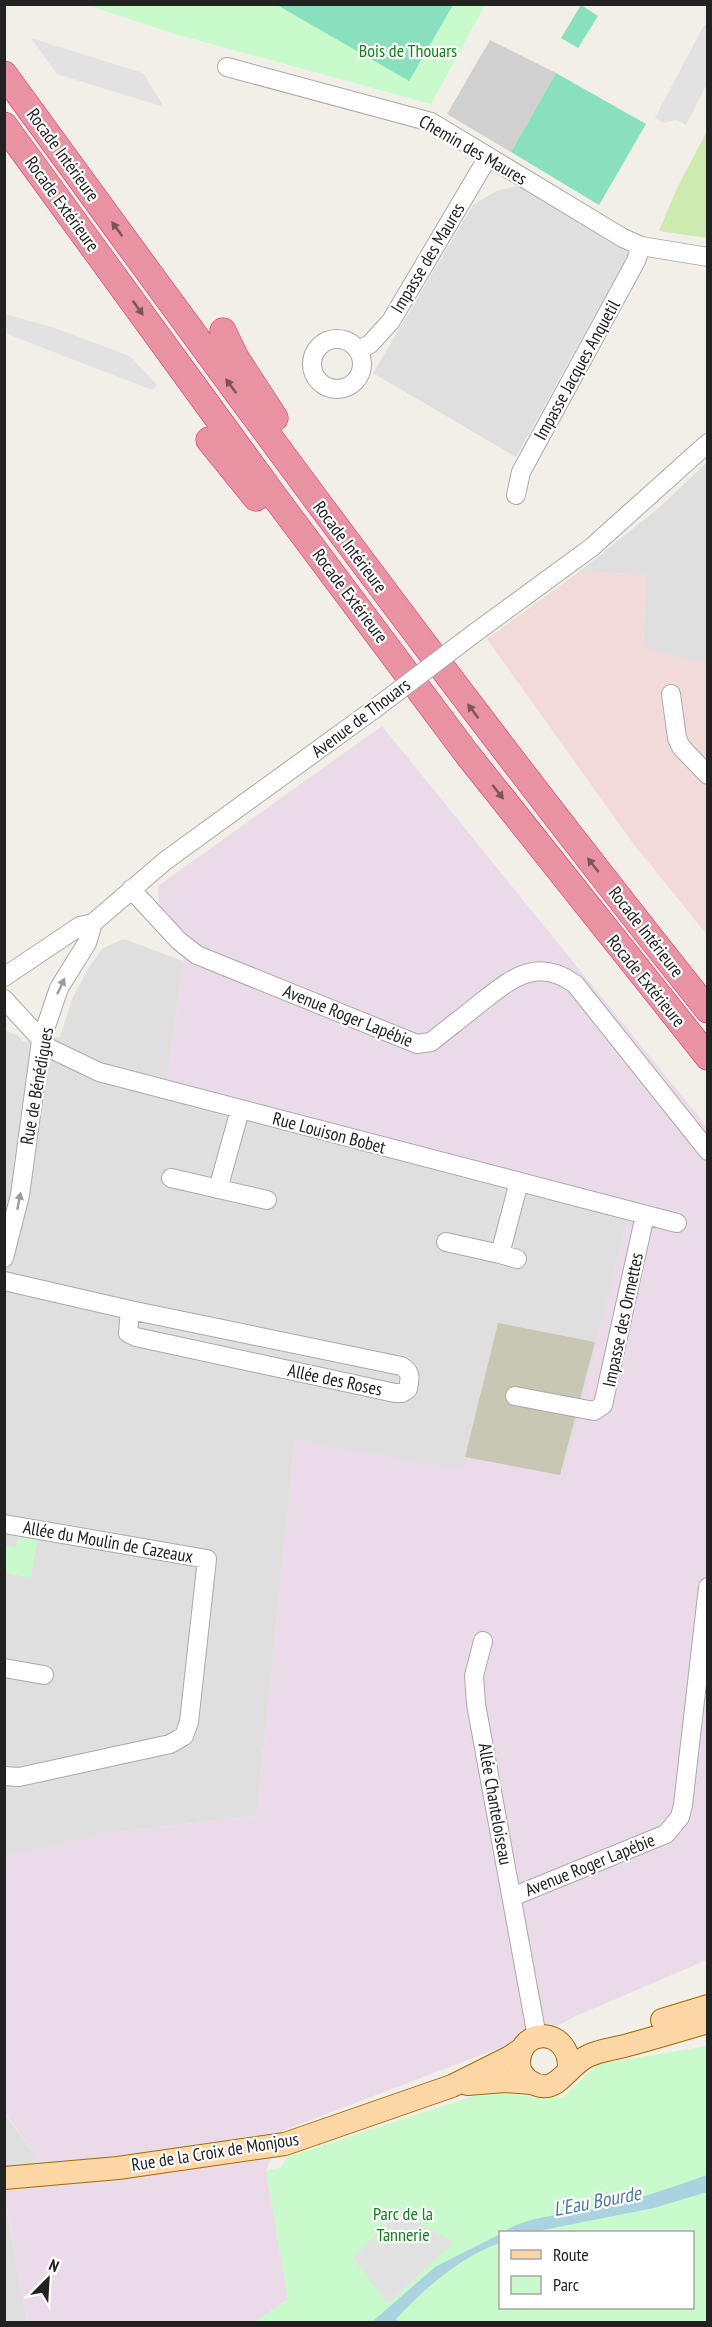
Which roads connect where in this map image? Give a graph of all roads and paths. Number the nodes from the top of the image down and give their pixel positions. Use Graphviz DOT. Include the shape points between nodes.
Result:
graph roads {
  1 [pos="227,67"];
  2 [pos="4,74"];
  3 [pos="4,125"];
  4 [pos="488,157"];
  5 [pos="641,246"];
  6 [pos="708,257"];
  7 [pos="223,331"];
  8 [pos="359,350"];
  9 [pos="209,440"];
  10 [pos="708,443"];
  11 [pos="516,495"];
  12 [pos="298,527"];
  13 [pos="361,562"];
  14 [pos="672,694"];
  15 [pos="708,775"];
  16 [pos="131,890"];
  17 [pos="627,909"];
  18 [pos="93,923"];
  19 [pos="4,977"];
  20 [pos="708,996"];
  21 [pos="4,999"];
  22 [pos="708,1010"];
  23 [pos="41,1041"];
  24 [pos="708,1057"];
  25 [pos="240,1110"];
  26 [pos="708,1151"];
  27 [pos="171,1178"];
  28 [pos="519,1182"];
  29 [pos="218,1189"];
  30 [pos="267,1200"];
  31 [pos="645,1215"];
  32 [pos="677,1223"];
  33 [pos="446,1242"];
  34 [pos="500,1254"];
  35 [pos="4,1258"];
  36 [pos="518,1259"];
  37 [pos="4,1281"];
  38 [pos="130,1310"];
  39 [pos="515,1396"];
  40 [pos="4,1524"];
  41 [pos="708,1587"];
  42 [pos="483,1641"];
  43 [pos="4,1668"];
  44 [pos="44,1675"];
  45 [pos="4,1776"];
  46 [pos="512,1897"];
  47 [pos="708,2006"];
  48 [pos="708,2022"];
  49 [pos="529,2043"];
  50 [pos="562,2044"];
  51 [pos="569,2068"];
  52 [pos="531,2083"];
  53 [pos="452,2086"];
  54 [pos="4,2178"];
  1 -- 4 [label="street, Chemin des Maures" via="408,114 431,122"];
  13 -- 2 [label="highway, Rocade Intérieure, one-way"];
  3 -- 12 [label="highway, Rocade Extérieure, one-way"];
  4 -- 5 [label="street, Chemin des Maures"];
  4 -- 8 [label="street, Impasse des Maures" via="391,321"];
  5 -- 6 [label="street, Chemin des Maures"];
  5 -- 11 [label="street, Impasse Jacques Anquetil" via="521,472"];
  7 -- 13 [label="highway" via="266,406 309,467"];
  9 -- 12 [label="highway" via="264,508"];
  10 -- 16 [label="street, Avenue de Thouars, bridge" via="592,547"];
  12 -- 24 [label="highway, Rocade Extérieure, one-way" via="467,754"];
  17 -- 13 [label="highway, Rocade Intérieure, one-way"];
  14 -- 15 [label="street" via="681,747"];
  16 -- 18 [label="street, Avenue de Thouars"];
  16 -- 26 [label="street, Avenue Roger Lapébie" via="197,955 417,1044 431,1042 519,975 538,971 566,978 575,984"];
  17 -- 20 [label="highway"];
  17 -- 22 [label="highway, Rocade Intérieure"];
  18 -- 19 [label="street, Avenue de Thouars" via="80,926"];
  23 -- 18 [label="street, Rue de Bénédigues, one-way" via="60,988 87,943"];
  21 -- 23 [label="street, Rue Louison Bobet"];
  23 -- 25 [label="street, Rue Louison Bobet" via="99,1072"];
  35 -- 23 [label="street, Rue de Bénédigues, one-way" via="20,1195"];
  25 -- 28 [label="street, Rue Louison Bobet"];
  25 -- 29 [label="street"];
  27 -- 29 [label="street"];
  28 -- 31 [label="street, Rue Louison Bobet"];
  28 -- 34 [label="street"];
  29 -- 30 [label="street"];
  31 -- 32 [label="street, Rue Louison Bobet"];
  31 -- 39 [label="street, Impasse des Ormettes" via="603,1405 594,1411"];
  33 -- 34 [label="street"];
  34 -- 36 [label="street"];
  37 -- 38 [label="street, Allée des Roses"];
  38 -- 38 [label="street, Allée des Roses" via="400,1366 411,1377 408,1389 395,1393 136,1337 128,1333"];
  40 -- 45 [label="street, Allée du Moulin de Cazeaux" via="207,1558 189,1722 184,1736 170,1744 19,1777"];
  41 -- 46 [label="street, Avenue Roger Lapébie" via="683,1805 673,1829"];
  42 -- 46 [label="street, Allée Chanteloiseau" via="474,1676 476,1704"];
  43 -- 44 [label="street"];
  46 -- 49 [label="street, Allée Chanteloiseau"];
  47 -- 50 [label="main road" via="586,2042"];
  48 -- 51 [label="main road" via="590,2055"];
  49 -- 50 [label="main road" via="547,2036"];
  49 -- 52 [label="main road" via="520,2070"];
  49 -- 53 [label="main road, Rue de la Croix de Monjous"];
  50 -- 51 [label="main road"];
  51 -- 52 [label="main road" via="555,2084"];
  52 -- 53 [label="main road, Rue de la Croix de Monjous"];
  53 -- 54 [label="main road, Rue de la Croix de Monjous" via="285,2144 118,2168"];
}
